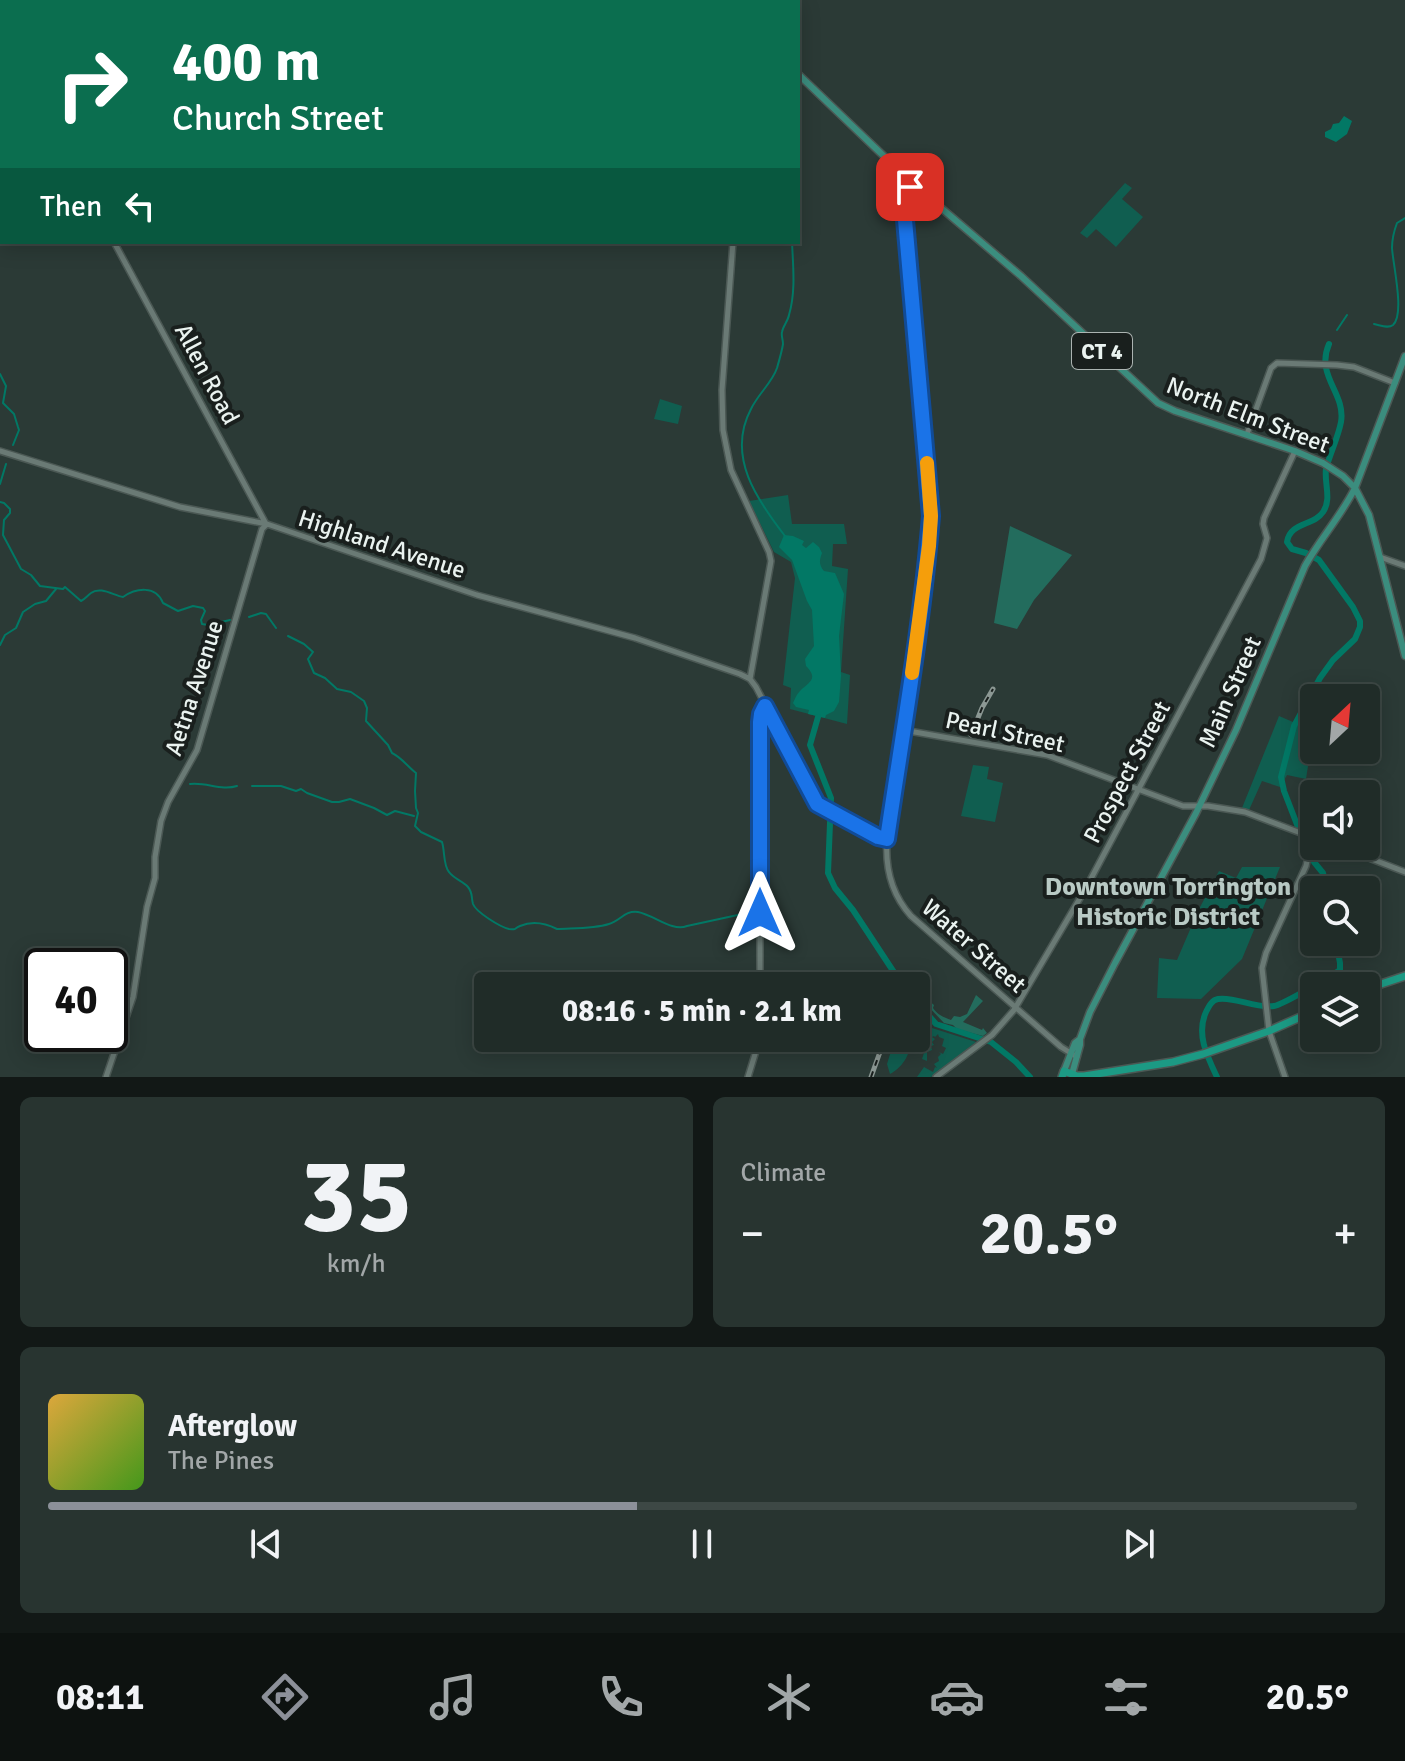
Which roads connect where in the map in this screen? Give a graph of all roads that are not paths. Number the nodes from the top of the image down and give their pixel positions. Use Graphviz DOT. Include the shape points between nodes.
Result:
graph roads {
  1 [pos="800,76"];
  2 [pos="913,184"];
  3 [pos="115,244"];
  4 [pos="733,244"];
  5 [pos="1405,356"];
  6 [pos="1395,383"];
  7 [pos="1247,434"];
  8 [pos="0,451"];
  9 [pos="1295,451"];
  10 [pos="1360,473"];
  11 [pos="1343,476"];
  12 [pos="1355,488"];
  13 [pos="1345,507"];
  14 [pos="1369,515"];
  15 [pos="267,524"];
  16 [pos="1379,556"];
  17 [pos="1405,566"];
  18 [pos="1405,656"];
  19 [pos="750,679"];
  20 [pos="765,706"];
  21 [pos="903,730"];
  22 [pos="1138,789"];
  23 [pos="1200,807"];
  24 [pos="1300,832"];
  25 [pos="887,839"];
  26 [pos="1307,860"];
  27 [pos="1374,860"];
  28 [pos="1405,872"];
  29 [pos="760,972"];
  30 [pos="1405,976"];
  31 [pos="1380,984"];
  32 [pos="1016,1007"];
  33 [pos="1300,1017"];
  34 [pos="1269,1031"];
  35 [pos="756,1052"];
  36 [pos="1074,1056"];
  37 [pos="1069,1075"];
  38 [pos="106,1077"];
  39 [pos="748,1077"];
  40 [pos="936,1077"];
  41 [pos="1285,1077"];
  1 -- 2 [label="main road, CT 4"];
  2 -- 7 [label="main road, North Elm Street / CT 4" via="1158,403"];
  2 -- 21 [label="street, Water Street" via="903,197 931,516"];
  3 -- 15 [label="street, Allen Road"];
  4 -- 19 [label="street" via="723,430 731,470 771,561"];
  5 -- 6 [label="main road, Main Street"];
  6 -- 7 [label="street" via="1354,367 1275,364"];
  6 -- 10 [label="main road, Main Street"];
  7 -- 9 [label="main road, North Elm Street / CT 4"];
  8 -- 15 [label="street, Highland Avenue" via="180,507"];
  9 -- 11 [label="main road, North Elm Street / CT 4"];
  9 -- 22 [label="street, Prospect Street" via="1264,518 1267,538 1261,559"];
  10 -- 11 [label="main road"];
  10 -- 12 [label="main road, Main Street"];
  11 -- 12 [label="main road, North Elm Street / CT 4"];
  12 -- 13 [label="main road, Main Street"];
  12 -- 14 [label="main road, CT 4"];
  13 -- 14 [label="main road" via="1358,504"];
  13 -- 23 [label="main road, Main Street" via="1311,555"];
  14 -- 16 [label="main road, CT 4"];
  15 -- 19 [label="street, Highland Avenue"];
  15 -- 38 [label="street, Aetna Avenue" via="197,750 161,821 133,997"];
  16 -- 17 [label="street"];
  16 -- 18 [label="main road, CT 4"];
  19 -- 20 [label="street"];
  20 -- 25 [label="street" via="817,804"];
  20 -- 29 [label="street" via="760,722"];
  21 -- 22 [label="street, Pearl Street" via="1047,755"];
  21 -- 25 [label="street, Water Street"];
  22 -- 23 [label="street, Pearl Street"];
  22 -- 32 [label="street, Prospect Street"];
  23 -- 24 [label="street, Pearl Street" via="1245,812"];
  23 -- 36 [label="main road, Main Street" via="1115,963"];
  25 -- 32 [label="street, Water Street" via="889,874 902,905"];
  26 -- 34 [label="street" via="1262,968"];
  27 -- 28 [label="street"];
  30 -- 31 [label="highway"];
  32 -- 36 [label="street, Water Street"];
  32 -- 40 [label="street, Prospect Street" via="992,1035"];
  33 -- 34 [label="highway"];
  34 -- 37 [label="highway" via="1168,1063"];
  34 -- 41 [label="street"];
  35 -- 39 [label="street"];
  36 -- 37 [label="main road, Main Street"];
}
